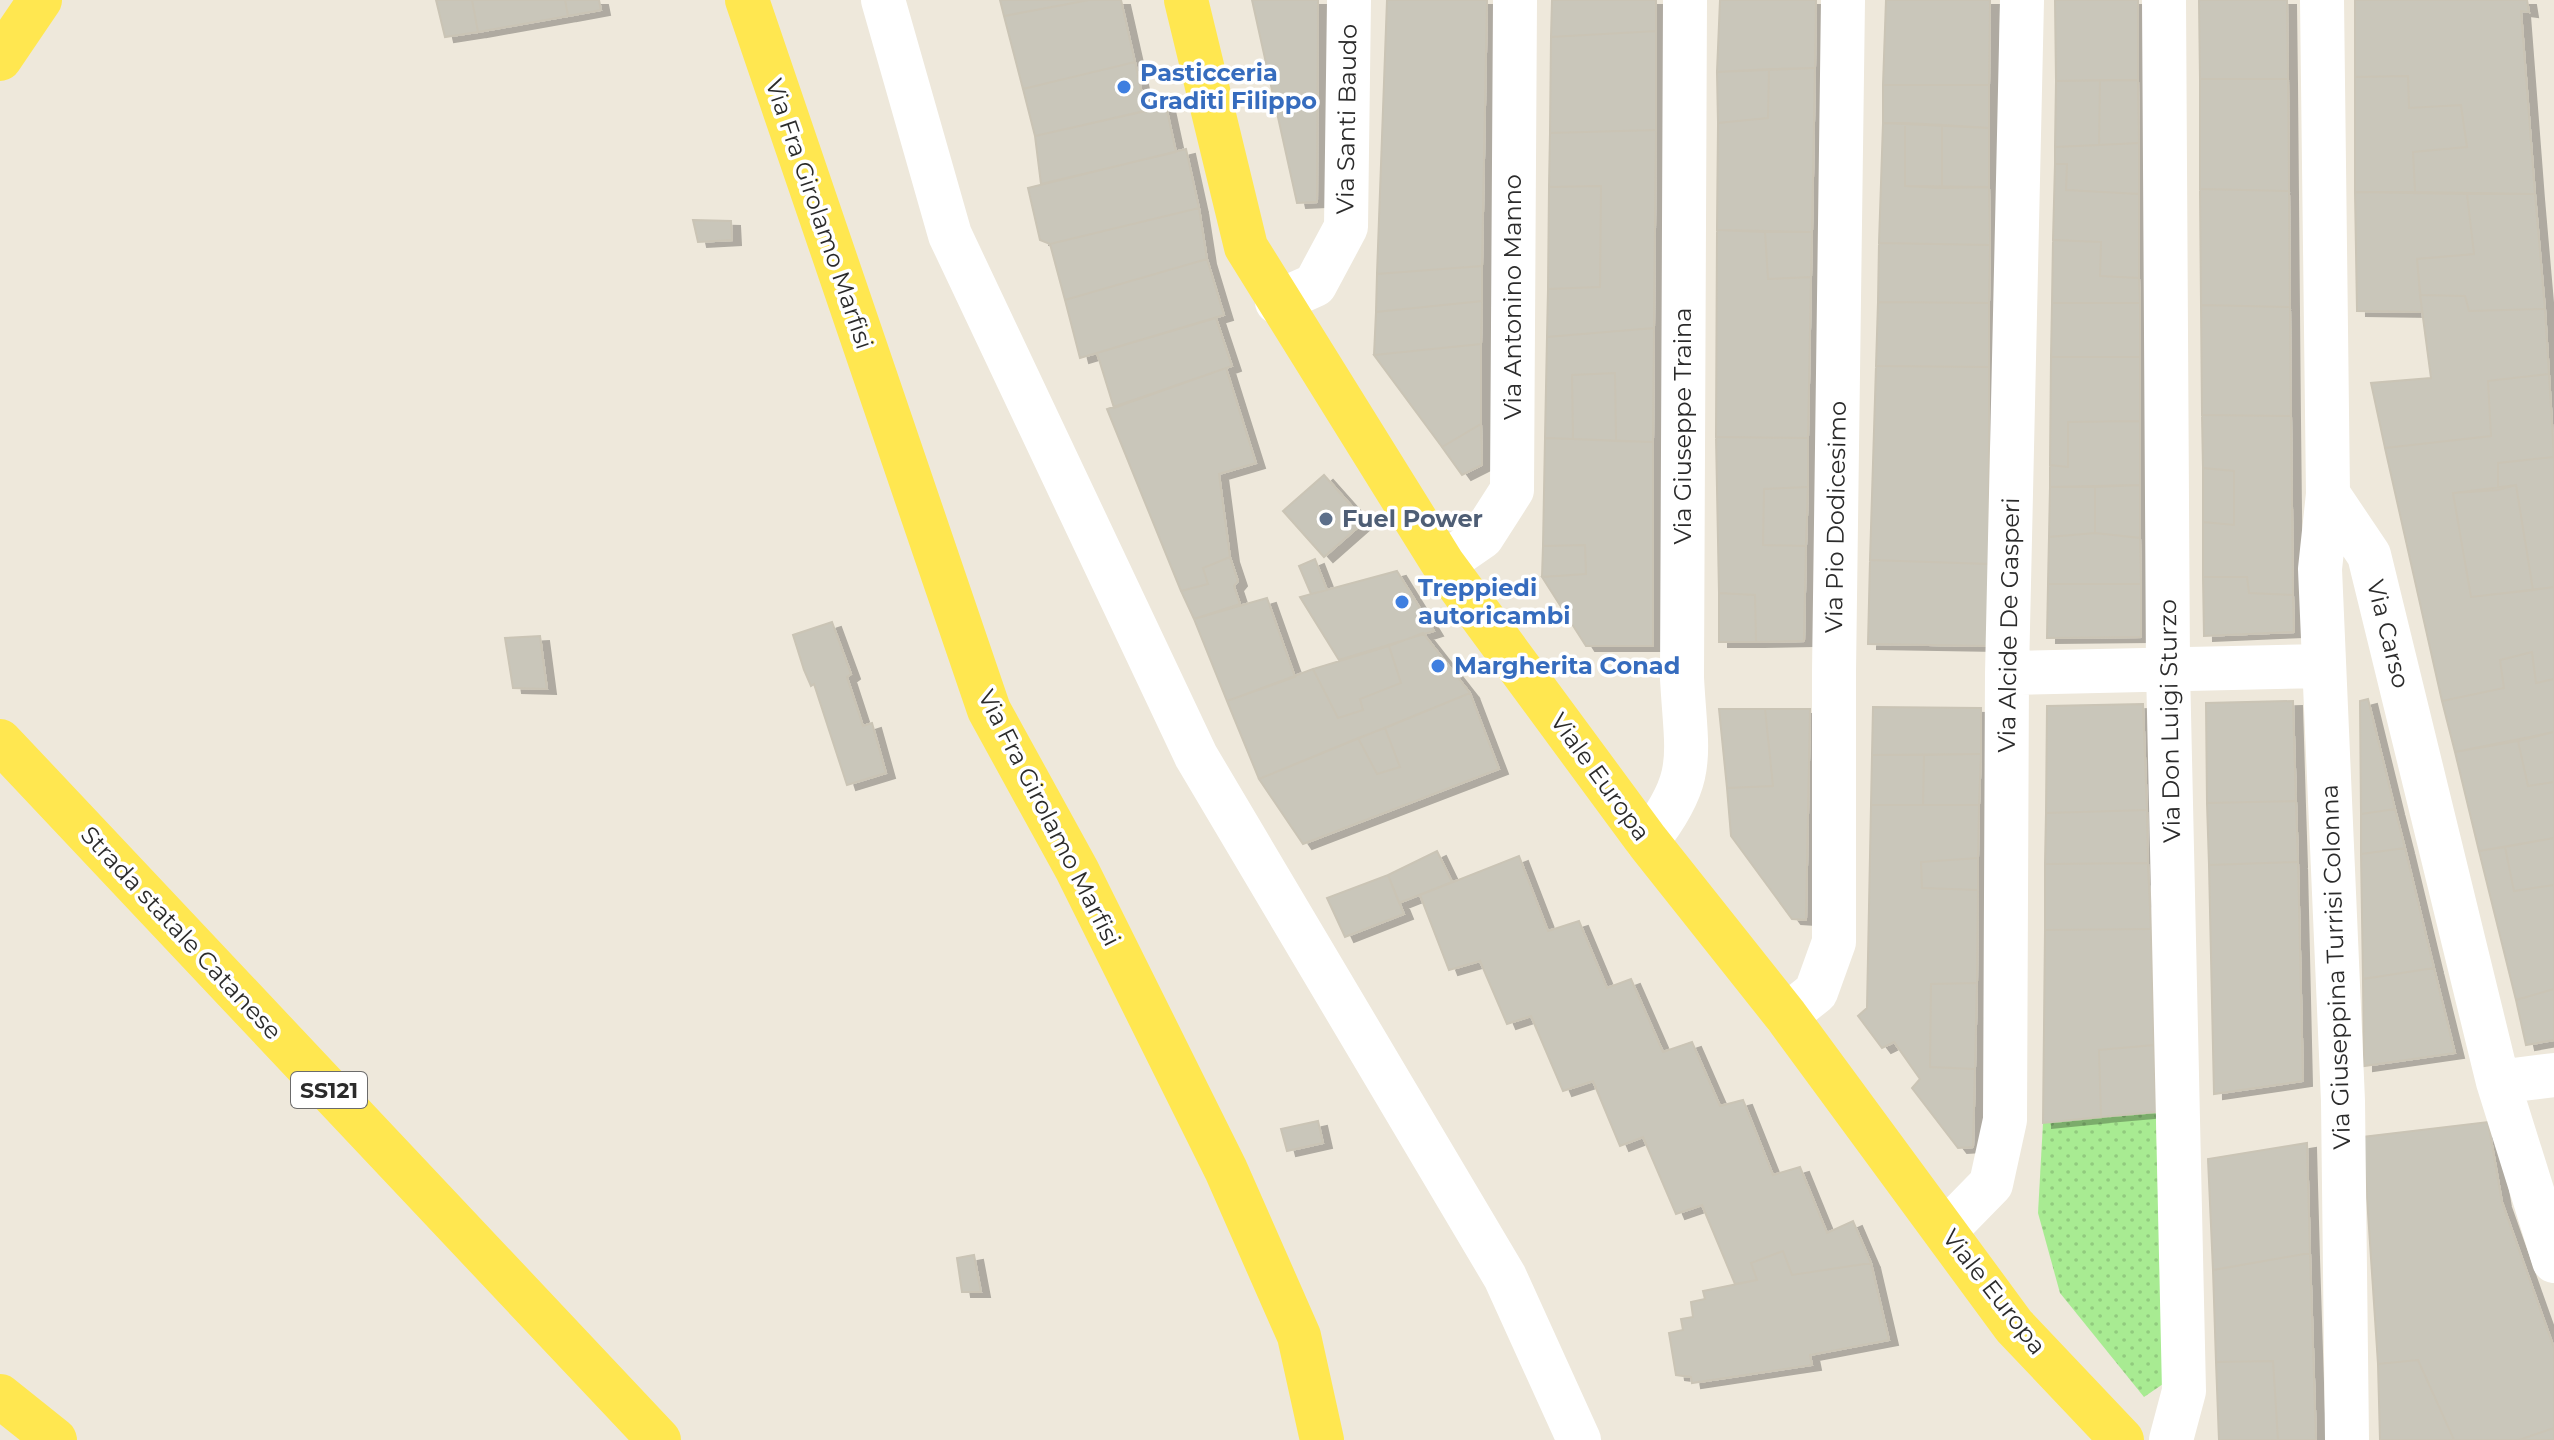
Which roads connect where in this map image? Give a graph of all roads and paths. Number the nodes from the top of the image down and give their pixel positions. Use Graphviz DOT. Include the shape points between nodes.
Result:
graph roads {
  1 [pos="40,0"];
  2 [pos="747,0"];
  3 [pos="883,0"];
  4 [pos="1186,0"];
  5 [pos="1349,0"];
  6 [pos="1515,0"];
  7 [pos="1685,0"];
  8 [pos="1843,0"];
  9 [pos="2022,0"];
  10 [pos="2164,0"];
  11 [pos="2322,0"];
  12 [pos="0,59"];
  13 [pos="1277,302"];
  14 [pos="2328,494"];
  15 [pos="1443,564"];
  16 [pos="2324,666"];
  17 [pos="2168,668"];
  18 [pos="2007,673"];
  19 [pos="0,741"];
  20 [pos="1647,841"];
  21 [pos="1786,1016"];
  22 [pos="2554,1075"];
  23 [pos="2498,1082"];
  24 [pos="1946,1230"];
  25 [pos="2554,1261"];
  26 [pos="0,1396"];
  27 [pos="55,1440"];
  28 [pos="659,1440"];
  29 [pos="1322,1440"];
  30 [pos="1579,1440"];
  31 [pos="2122,1440"];
  32 [pos="2171,1440"];
  33 [pos="2347,1440"];
  1 -- 12 [label="main road"];
  2 -- 29 [label="main road, Via Fra Girolamo Marfisi" via="989,710 1077,870 1226,1170 1299,1336"];
  3 -- 30 [label="street" via="950,235 1189,741 1505,1277"];
  4 -- 13 [label="main road, Viale Europa" via="1246,247"];
  5 -- 13 [label="street, Via Santi Baudo" via="1346,227 1315,285"];
  6 -- 15 [label="street, Via Antonino Manno" via="1512,490 1482,537"];
  7 -- 20 [label="street, Via Giuseppe Traina" via="1682,678 1687,774 1671,811"];
  8 -- 21 [label="street, Via Pio Dodicesimo" via="1834,942 1816,992"];
  9 -- 18 [label="street, Via Alcide De Gasperi"];
  10 -- 17 [label="street, Via Don Luigi Sturzo"];
  11 -- 14 [label="street"];
  13 -- 15 [label="main road, Viale Europa"];
  14 -- 16 [label="street, Via Giuseppina Turrisi Colonna" via="2320,569"];
  14 -- 23 [label="street, Via Carso" via="2369,555"];
  15 -- 20 [label="main road, Viale Europa"];
  16 -- 17 [label="street"];
  16 -- 33 [label="street, Via Giuseppina Turrisi Colonna" via="2343,1101"];
  17 -- 18 [label="street"];
  17 -- 32 [label="street, Via Don Luigi Sturzo" via="2184,1391"];
  18 -- 24 [label="street, Via Alcide De Gasperi" via="2005,1120 1991,1184"];
  19 -- 28 [label="main road, Strada statale Catanese / SS121"];
  20 -- 21 [label="main road, Viale Europa"];
  21 -- 24 [label="main road, Viale Europa"];
  22 -- 23 [label="street"];
  23 -- 25 [label="street, Via Carso"];
  24 -- 31 [label="main road, Viale Europa" via="2014,1326"];
  26 -- 27 [label="main road"];
}
